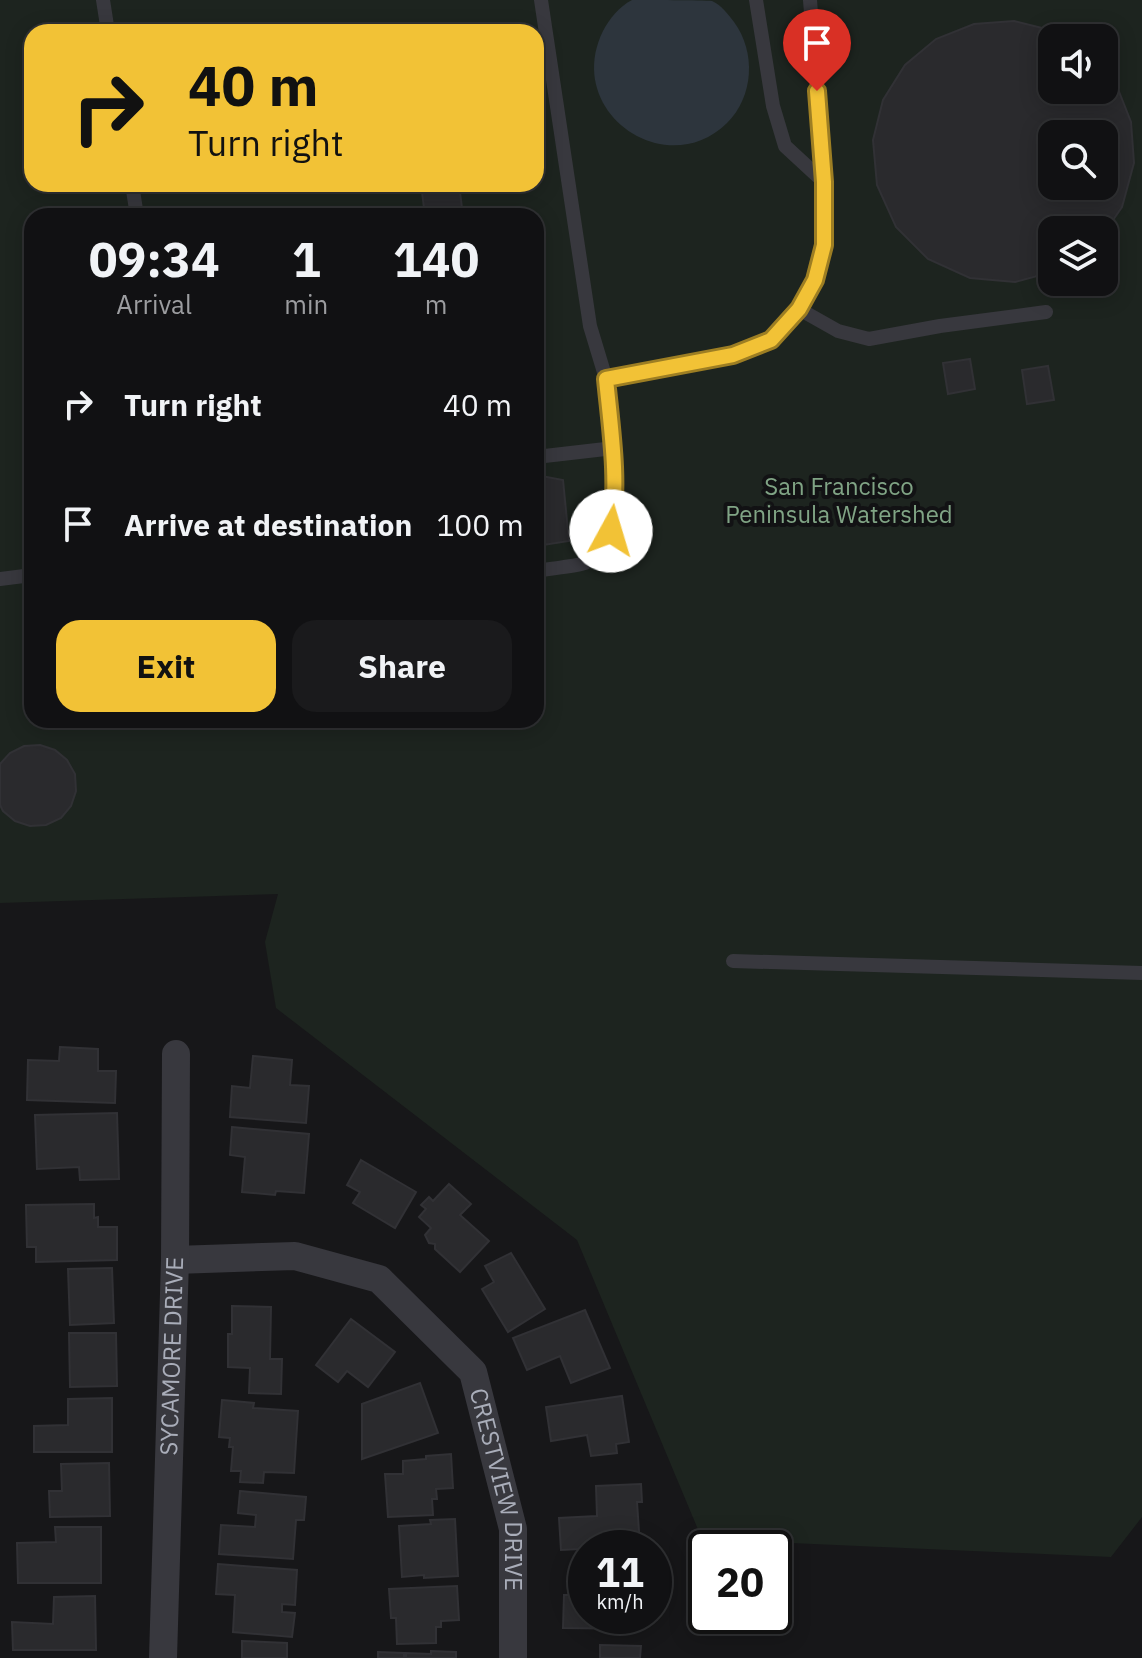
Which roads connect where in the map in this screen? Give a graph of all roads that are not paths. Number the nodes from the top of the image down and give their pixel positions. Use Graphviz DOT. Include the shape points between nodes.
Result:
graph roads {
  1 [pos="103,0"];
  2 [pos="541,0"];
  3 [pos="756,0"];
  4 [pos="810,0"];
  5 [pos="107,24"];
  6 [pos="824,182"];
  7 [pos="799,309"];
  8 [pos="1046,312"];
  9 [pos="606,379"];
  10 [pos="614,448"];
  11 [pos="544,456"];
  12 [pos="544,570"];
  13 [pos="24,576"];
  14 [pos="0,579"];
  15 [pos="733,961"];
  16 [pos="1142,973"];
  17 [pos="176,1054"];
  18 [pos="175,1260"];
  19 [pos="163,1658"];
  20 [pos="513,1658"];
  1 -- 5 [label="lane"];
  2 -- 9 [label="lane" via="590,326"];
  3 -- 6 [label="lane" via="785,146"];
  4 -- 6 [label="lane"];
  6 -- 7 [label="lane" via="824,245 815,280"];
  7 -- 8 [label="lane" via="838,331 869,339"];
  7 -- 9 [label="lane" via="771,340 733,355"];
  9 -- 10 [label="lane"];
  10 -- 11 [label="lane"];
  10 -- 12 [label="lane" via="611,531 586,563"];
  13 -- 14 [label="lane"];
  15 -- 16 [label="lane"];
  17 -- 18 [label="street, SYCAMORE DRIVE"];
  18 -- 19 [label="street, SYCAMORE DRIVE"];
  18 -- 20 [label="street, CRESTVIEW DRIVE" via="295,1256 379,1279 473,1372 513,1529"];
}
